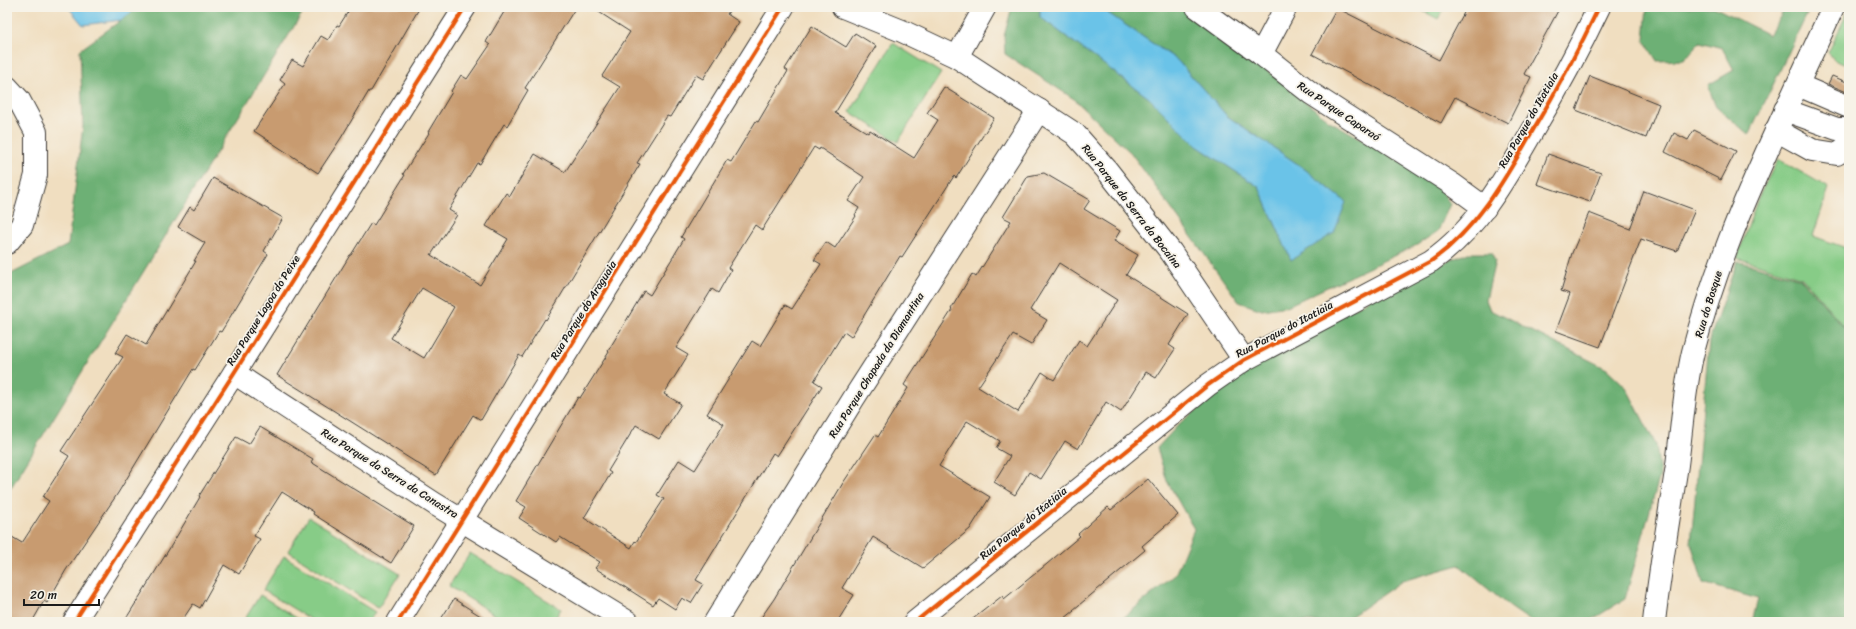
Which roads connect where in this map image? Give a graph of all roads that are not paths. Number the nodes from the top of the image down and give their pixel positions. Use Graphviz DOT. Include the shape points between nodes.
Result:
graph roads {
  1 [pos="465,7"];
  2 [pos="783,7"];
  3 [pos="843,7"];
  4 [pos="985,7"];
  5 [pos="1197,7"];
  6 [pos="1286,7"];
  7 [pos="1600,7"];
  8 [pos="1833,7"];
  9 [pos="1261,54"];
  10 [pos="957,57"];
  11 [pos="1798,85"];
  12 [pos="7,87"];
  13 [pos="1849,107"];
  14 [pos="1039,110"];
  15 [pos="1785,110"];
  16 [pos="1849,129"];
  17 [pos="1776,130"];
  18 [pos="1849,145"];
  19 [pos="1485,208"];
  20 [pos="7,243"];
  21 [pos="1244,360"];
  22 [pos="234,373"];
  23 [pos="462,519"];
  24 [pos="74,622"];
  25 [pos="398,622"];
  26 [pos="628,622"];
  27 [pos="715,622"];
  28 [pos="915,622"];
  29 [pos="1654,622"];
  1 -- 22 [label="street, Rua Parque Lagoa do Peixe"];
  2 -- 23 [label="street, Rua Parque do Araguaia"];
  3 -- 10 [label="street, Rua Parque da Serra da Bocaína"];
  4 -- 10 [label="street"];
  5 -- 9 [label="street, Rua Parque Caparaó"];
  6 -- 9 [label="street"];
  7 -- 19 [label="street, Rua Parque do Itatiaia" via="1565,75"];
  8 -- 11 [label="street, Rua do Bosque"];
  9 -- 19 [label="street, Rua Parque Caparaó" via="1312,94"];
  10 -- 14 [label="street, Rua Parque da Serra da Bocaína"];
  11 -- 13 [label="street"];
  11 -- 15 [label="street, Rua do Bosque"];
  12 -- 20 [label="street" via="19,100 36,132 36,175 22,225"];
  14 -- 21 [label="street, Rua Parque da Serra da Bocaína" via="1075,134 1106,169 1171,252"];
  14 -- 27 [label="street, Rua Parque Chapada da Diamantina" via="854,398"];
  15 -- 16 [label="street" via="1830,127"];
  15 -- 17 [label="street, Rua do Bosque"];
  17 -- 18 [label="street" via="1812,150 1837,154"];
  17 -- 29 [label="street, Rua do Bosque" via="1740,209 1714,281 1693,353 1683,406"];
  19 -- 21 [label="street, Rua Parque do Itatiaia" via="1472,226 1431,261"];
  21 -- 28 [label="street, Rua Parque do Itatiaia" via="1208,385"];
  22 -- 23 [label="street, Rua Parque da Serra da Canastra"];
  22 -- 24 [label="street, Rua Parque Lagoa do Peixe"];
  23 -- 25 [label="street, Rua Parque do Araguaia"];
  23 -- 26 [label="street, Rua Parque da Serra da Canastra"];
}
